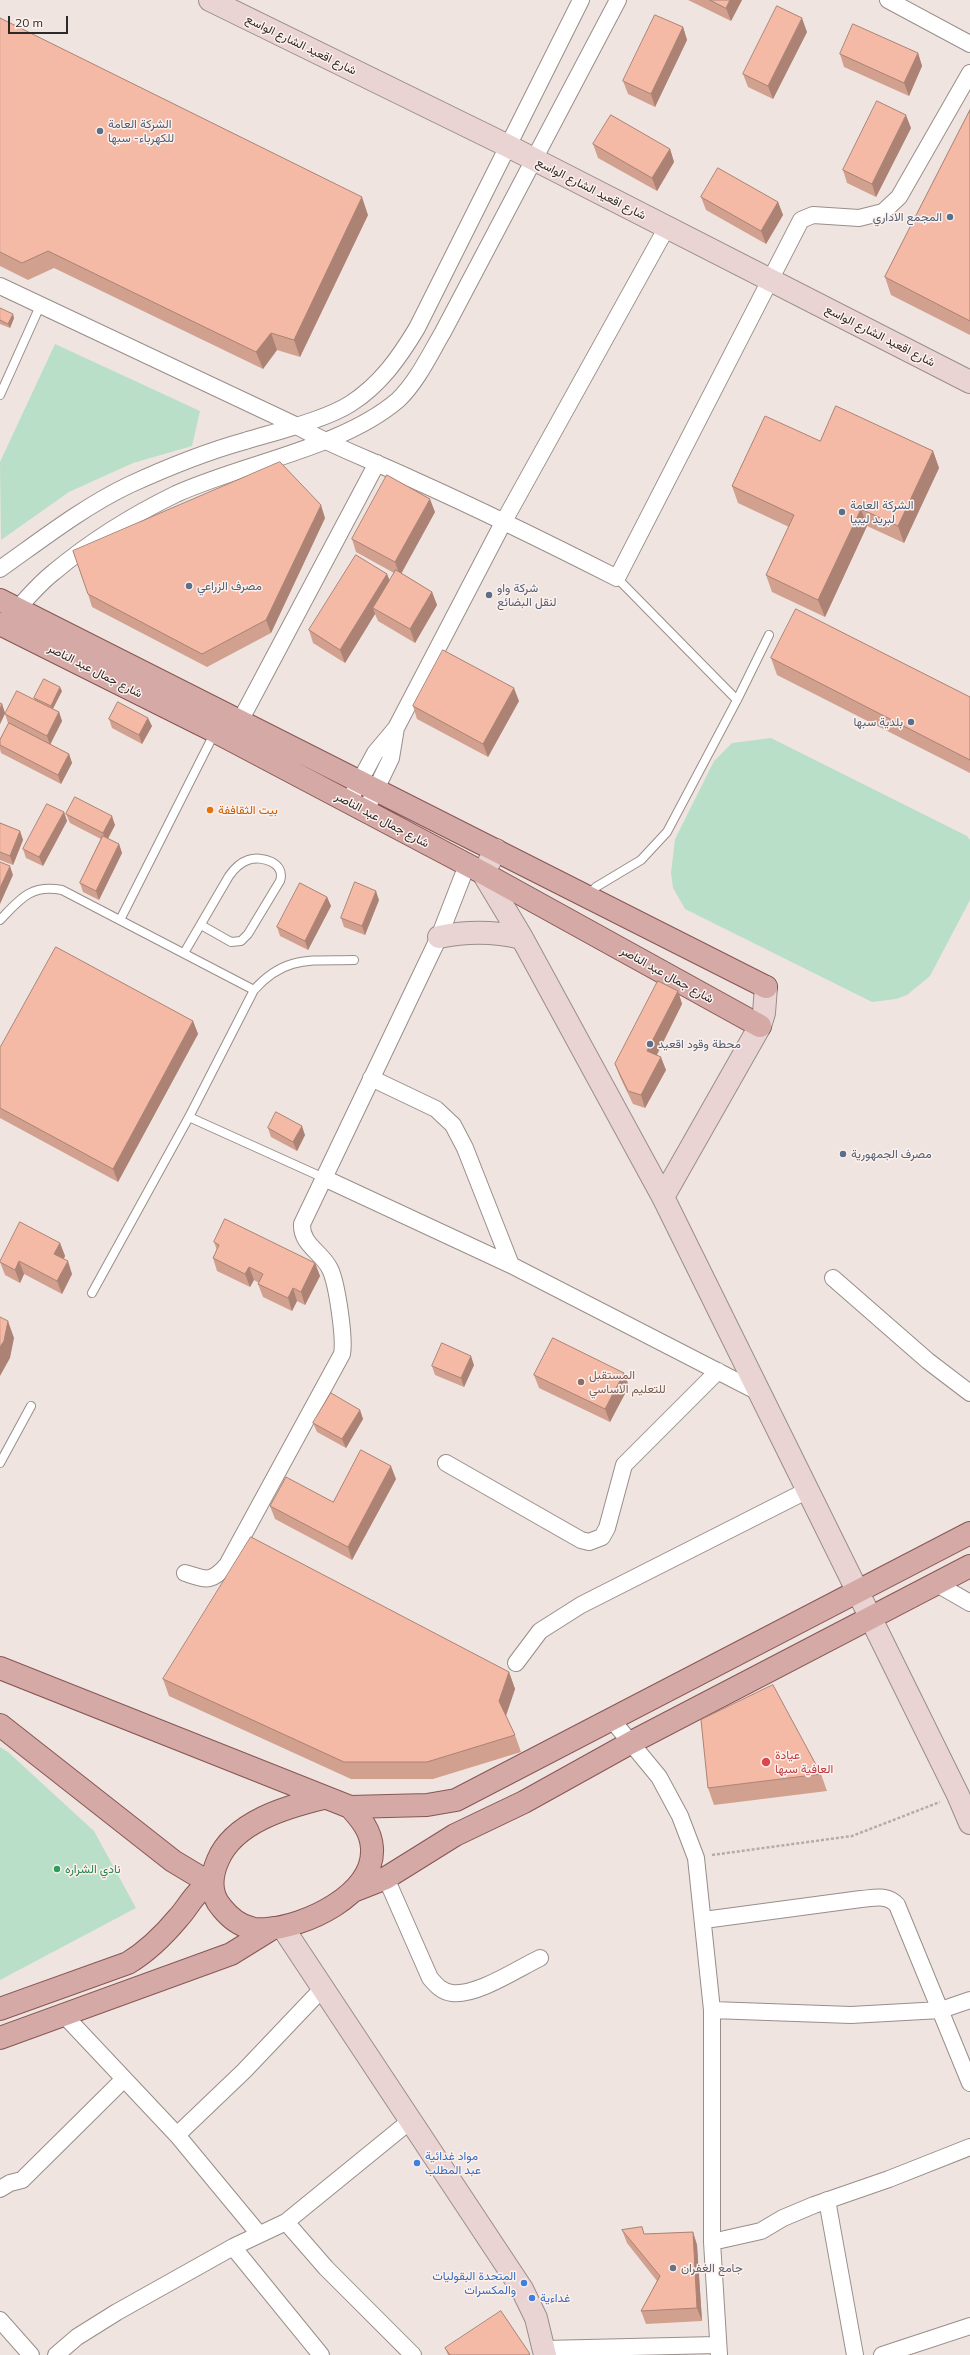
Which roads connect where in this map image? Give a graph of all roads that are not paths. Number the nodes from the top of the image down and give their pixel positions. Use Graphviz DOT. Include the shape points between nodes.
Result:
graph roads {
  1 [pos="210,0"];
  2 [pos="581,0"];
  3 [pos="618,0"];
  4 [pos="888,0"];
  5 [pos="970,44"];
  6 [pos="970,73"];
  7 [pos="508,146"];
  8 [pos="535,160"];
  9 [pos="666,227"];
  10 [pos="770,279"];
  11 [pos="0,286"];
  12 [pos="40,306"];
  13 [pos="970,382"];
  14 [pos="0,395"];
  15 [pos="295,425"];
  16 [pos="323,441"];
  17 [pos="377,463"];
  18 [pos="504,521"];
  19 [pos="0,569"];
  20 [pos="617,578"];
  21 [pos="9,604"];
  22 [pos="4,629"];
  23 [pos="769,635"];
  24 [pos="737,700"];
  25 [pos="240,721"];
  26 [pos="216,732"];
  27 [pos="368,785"];
  28 [pos="356,807"];
  29 [pos="496,850"];
  30 [pos="475,869"];
  31 [pos="586,898"];
  32 [pos="0,920"];
  33 [pos="120,920"];
  34 [pos="201,925"];
  35 [pos="439,937"];
  36 [pos="522,938"];
  37 [pos="184,953"];
  38 [pos="354,960"];
  39 [pos="766,987"];
  40 [pos="254,990"];
  41 [pos="760,1026"];
  42 [pos="371,1078"];
  43 [pos="189,1117"];
  44 [pos="324,1178"];
  45 [pos="663,1197"];
  46 [pos="510,1264"];
  47 [pos="833,1278"];
  48 [pos="92,1293"];
  49 [pos="718,1371"];
  50 [pos="758,1392"];
  51 [pos="970,1393"];
  52 [pos="31,1406"];
  53 [pos="0,1463"];
  54 [pos="446,1463"];
  55 [pos="808,1490"];
  56 [pos="970,1533"];
  57 [pos="970,1566"];
  58 [pos="185,1573"];
  59 [pos="937,1584"];
  60 [pos="858,1592"];
  61 [pos="970,1603"];
  62 [pos="872,1619"];
  63 [pos="516,1663"];
  64 [pos="0,1668"];
  65 [pos="612,1720"];
  66 [pos="0,1725"];
  67 [pos="632,1742"];
  68 [pos="323,1798"];
  69 [pos="350,1807"];
  70 [pos="966,1812"];
  71 [pos="386,1878"];
  72 [pos="211,1883"];
  73 [pos="352,1892"];
  74 [pos="704,1920"];
  75 [pos="278,1928"];
  76 [pos="540,1958"];
  77 [pos="322,1989"];
  78 [pos="970,2000"];
  79 [pos="0,2009"];
  80 [pos="712,2010"];
  81 [pos="941,2010"];
  82 [pos="64,2015"];
  83 [pos="0,2038"];
  84 [pos="124,2079"];
  85 [pos="970,2083"];
  86 [pos="410,2121"];
  87 [pos="176,2135"];
  88 [pos="970,2147"];
  89 [pos="0,2189"];
  90 [pos="828,2200"];
  91 [pos="286,2222"];
  92 [pos="259,2234"];
  93 [pos="712,2242"];
  94 [pos="233,2247"];
  95 [pos="0,2320"];
  96 [pos="970,2326"];
  97 [pos="718,2350"];
  98 [pos="545,2352"];
  99 [pos="32,2355"];
  100 [pos="56,2355"];
  101 [pos="322,2355"];
  102 [pos="413,2355"];
  103 [pos="855,2355"];
  104 [pos="882,2355"];
  1 -- 7 [label="street, شارع اقعيد الشارع الواسع"];
  2 -- 7 [label="street"];
  3 -- 8 [label="street"];
  4 -- 5 [label="street"];
  6 -- 10 [label="street" via="899,197 883,212 859,218 813,215 801,220"];
  7 -- 8 [label="street, شارع اقعيد الشارع الواسع"];
  7 -- 15 [label="street" via="417,328 397,361 379,382 350,405"];
  8 -- 9 [label="street, شارع اقعيد الشارع الواسع"];
  8 -- 16 [label="street" via="423,367 398,399 361,425"];
  9 -- 10 [label="street, شارع اقعيد الشارع الواسع"];
  9 -- 18 [label="street"];
  10 -- 13 [label="street, شارع اقعيد الشارع الواسع"];
  10 -- 20 [label="street"];
  11 -- 12 [label="street"];
  12 -- 14 [label="lane"];
  12 -- 15 [label="street"];
  15 -- 16 [label="street"];
  15 -- 19 [label="street" via="232,444 128,486"];
  16 -- 17 [label="street"];
  16 -- 21 [label="street" via="177,494 83,549"];
  17 -- 18 [label="street"];
  17 -- 25 [label="street"];
  18 -- 20 [label="street"];
  18 -- 27 [label="street" via="396,728 391,758"];
  20 -- 24 [label="lane"];
  21 -- 25 [label="main road, شارع جمال عبد الناصر"];
  22 -- 26 [label="main road, شارع جمال عبد الناصر"];
  23 -- 24 [label="lane"];
  24 -- 31 [label="lane" via="667,832 641,860 596,887"];
  25 -- 27 [label="main road, شارع جمال عبد الناصر"];
  26 -- 28 [label="main road, شارع جمال عبد الناصر"];
  26 -- 33 [label="lane"];
  27 -- 28 [label="street"];
  27 -- 29 [label="main road, شارع جمال عبد الناصر"];
  28 -- 30 [label="main road, شارع جمال عبد الناصر"];
  29 -- 30 [label="street"];
  29 -- 31 [label="main road, شارع جمال عبد الناصر"];
  30 -- 35 [label="street"];
  30 -- 36 [label="street"];
  30 -- 41 [label="main road, شارع جمال عبد الناصر"];
  31 -- 39 [label="main road, شارع جمال عبد الناصر"];
  32 -- 33 [label="lane" via="27,894 38,889 50,888 62,890"];
  33 -- 37 [label="lane"];
  34 -- 34 [label="lane" via="229,876 240,864 256,858 272,862 279,868 280,881 248,934 241,941 231,942"];
  34 -- 37 [label="lane"];
  35 -- 36 [label="street" via="472,932"];
  35 -- 42 [label="street"];
  36 -- 45 [label="street"];
  37 -- 40 [label="lane"];
  38 -- 40 [label="lane" via="298,962 281,967 266,977"];
  39 -- 41 [label="street"];
  40 -- 43 [label="lane"];
  41 -- 45 [label="street"];
  42 -- 44 [label="street"];
  42 -- 46 [label="street" via="436,1109 453,1125 465,1148"];
  43 -- 44 [label="lane"];
  43 -- 48 [label="lane"];
  44 -- 46 [label="street"];
  44 -- 58 [label="street" via="302,1224 302,1232 305,1240 330,1269 343,1339 342,1354 227,1565 212,1579"];
  45 -- 50 [label="street"];
  46 -- 49 [label="street"];
  47 -- 51 [label="street" via="928,1361"];
  49 -- 50 [label="street"];
  49 -- 54 [label="street" via="624,1465 607,1528 597,1540 582,1540"];
  50 -- 55 [label="street"];
  52 -- 53 [label="lane"];
  55 -- 60 [label="street"];
  55 -- 63 [label="street" via="581,1604 540,1631"];
  56 -- 60 [label="main road"];
  57 -- 59 [label="main road"];
  59 -- 61 [label="street"];
  59 -- 62 [label="main road"];
  60 -- 62 [label="street"];
  60 -- 65 [label="main road"];
  62 -- 67 [label="main road"];
  62 -- 70 [label="street"];
  64 -- 68 [label="main road"];
  65 -- 67 [label="street"];
  65 -- 69 [label="main road" via="456,1800 428,1805"];
  66 -- 72 [label="main road" via="174,1861"];
  67 -- 71 [label="main road" via="524,1802 455,1835"];
  67 -- 74 [label="street" via="659,1777 680,1816 696,1858"];
  68 -- 69 [label="main road"];
  68 -- 72 [label="main road" via="295,1804 269,1815 244,1830 227,1844 218,1860"];
  69 -- 73 [label="main road" via="366,1825 372,1849 367,1872"];
  71 -- 73 [label="main road"];
  71 -- 76 [label="street" via="430,1978 439,1988 451,1993 468,1993"];
  72 -- 75 [label="main road" via="218,1904 233,1920 252,1929"];
  72 -- 79 [label="main road" via="200,1891 142,1955 128,1963"];
  73 -- 75 [label="main road" via="332,1908 308,1920"];
  74 -- 80 [label="street"];
  74 -- 81 [label="street" via="860,1898 892,1899 897,1905"];
  75 -- 77 [label="street"];
  75 -- 82 [label="main road" via="231,1954"];
  77 -- 86 [label="street"];
  77 -- 87 [label="street" via="244,2071"];
  78 -- 81 [label="street"];
  80 -- 81 [label="street" via="851,2015"];
  80 -- 93 [label="street"];
  81 -- 85 [label="street"];
  82 -- 83 [label="main road"];
  82 -- 84 [label="street"];
  84 -- 87 [label="street"];
  84 -- 89 [label="street" via="22,2180"];
  86 -- 91 [label="street"];
  86 -- 98 [label="street" via="522,2288 536,2318"];
  87 -- 92 [label="street"];
  88 -- 90 [label="street"];
  90 -- 93 [label="street" via="783,2218 761,2231"];
  90 -- 103 [label="street"];
  91 -- 92 [label="street"];
  91 -- 102 [label="street" via="326,2268"];
  92 -- 94 [label="street"];
  93 -- 97 [label="street"];
  94 -- 100 [label="street" via="117,2312 77,2337"];
  94 -- 101 [label="street"];
  95 -- 99 [label="street"];
  96 -- 104 [label="street"];
  97 -- 98 [label="street"];
}
